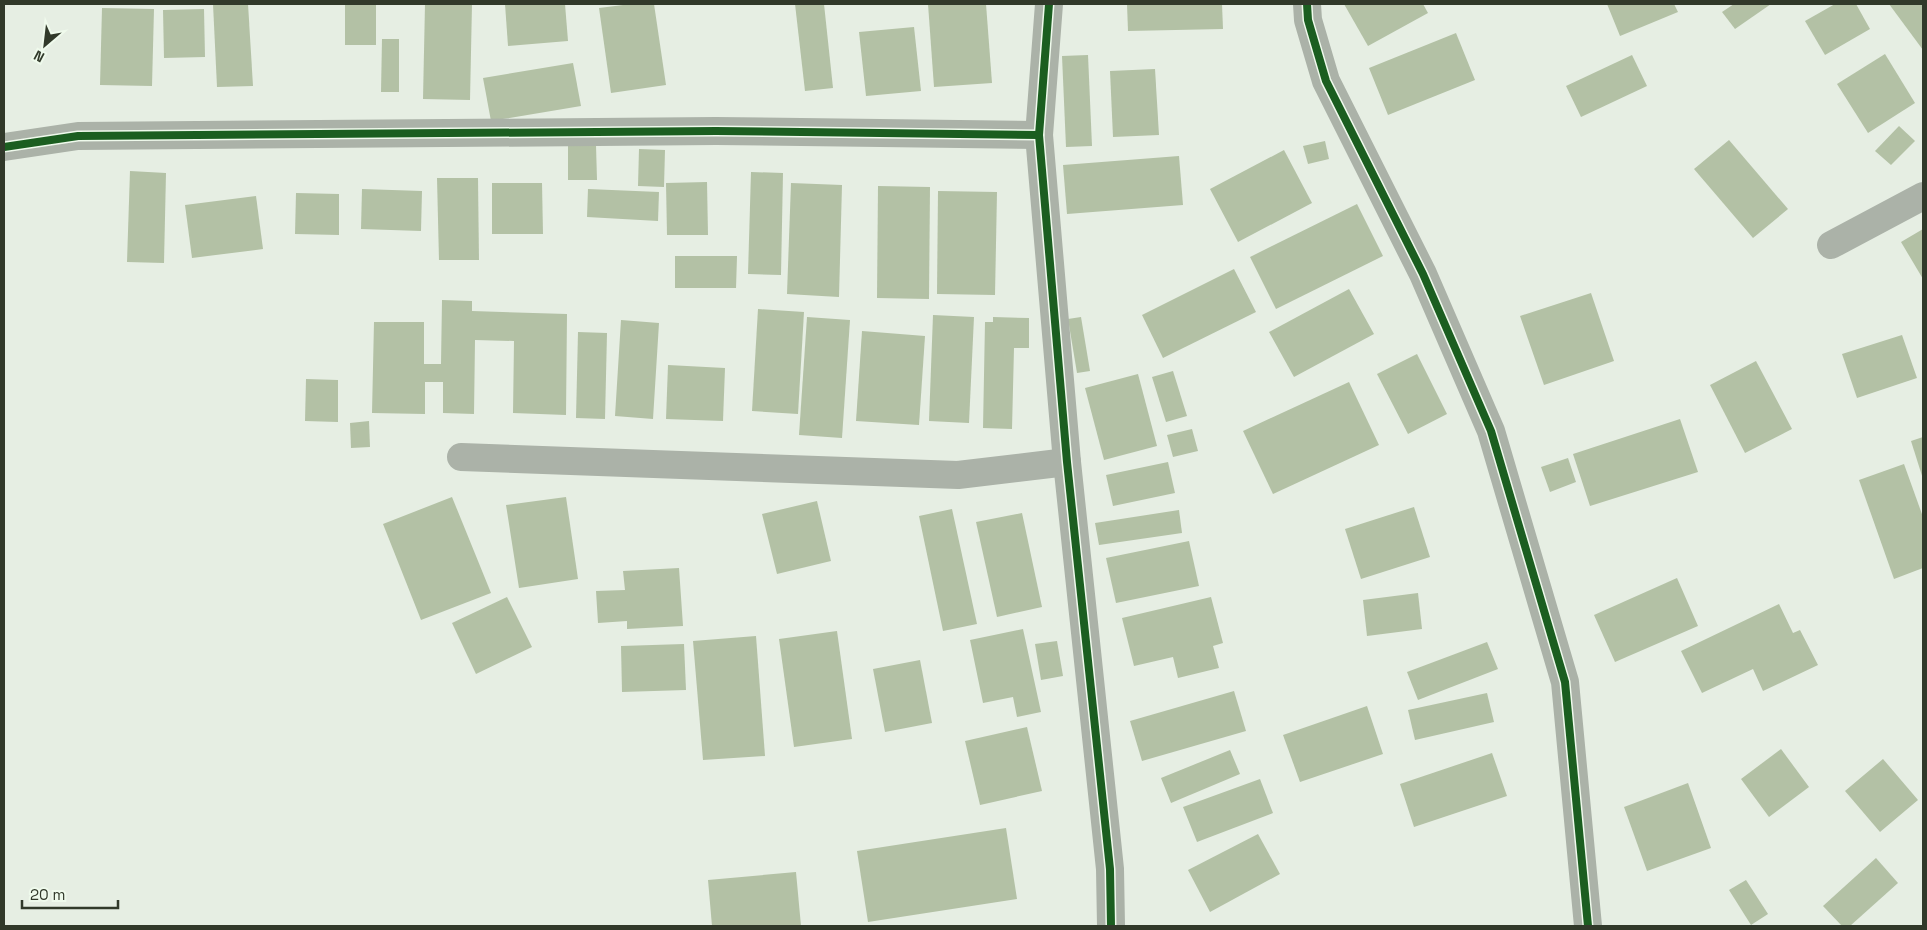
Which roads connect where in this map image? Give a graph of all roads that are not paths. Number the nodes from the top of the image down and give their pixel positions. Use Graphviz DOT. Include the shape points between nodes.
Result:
graph roads {
  1 [pos="1049,4"];
  2 [pos="1307,4"];
  3 [pos="1039,135"];
  4 [pos="4,146"];
  5 [pos="1923,196"];
  6 [pos="1832,245"];
  7 [pos="461,457"];
  8 [pos="1067,462"];
  9 [pos="1111,926"];
  10 [pos="1588,926"];
  1 -- 3 [label="street"];
  2 -- 10 [label="street" via="1308,20 1326,81 1423,274 1491,431 1565,682"];
  3 -- 4 [label="street" via="706,131 78,136"];
  3 -- 8 [label="street"];
  5 -- 6 [label="street"];
  7 -- 8 [label="street" via="958,475"];
  8 -- 9 [label="street" via="1110,869"];
}
